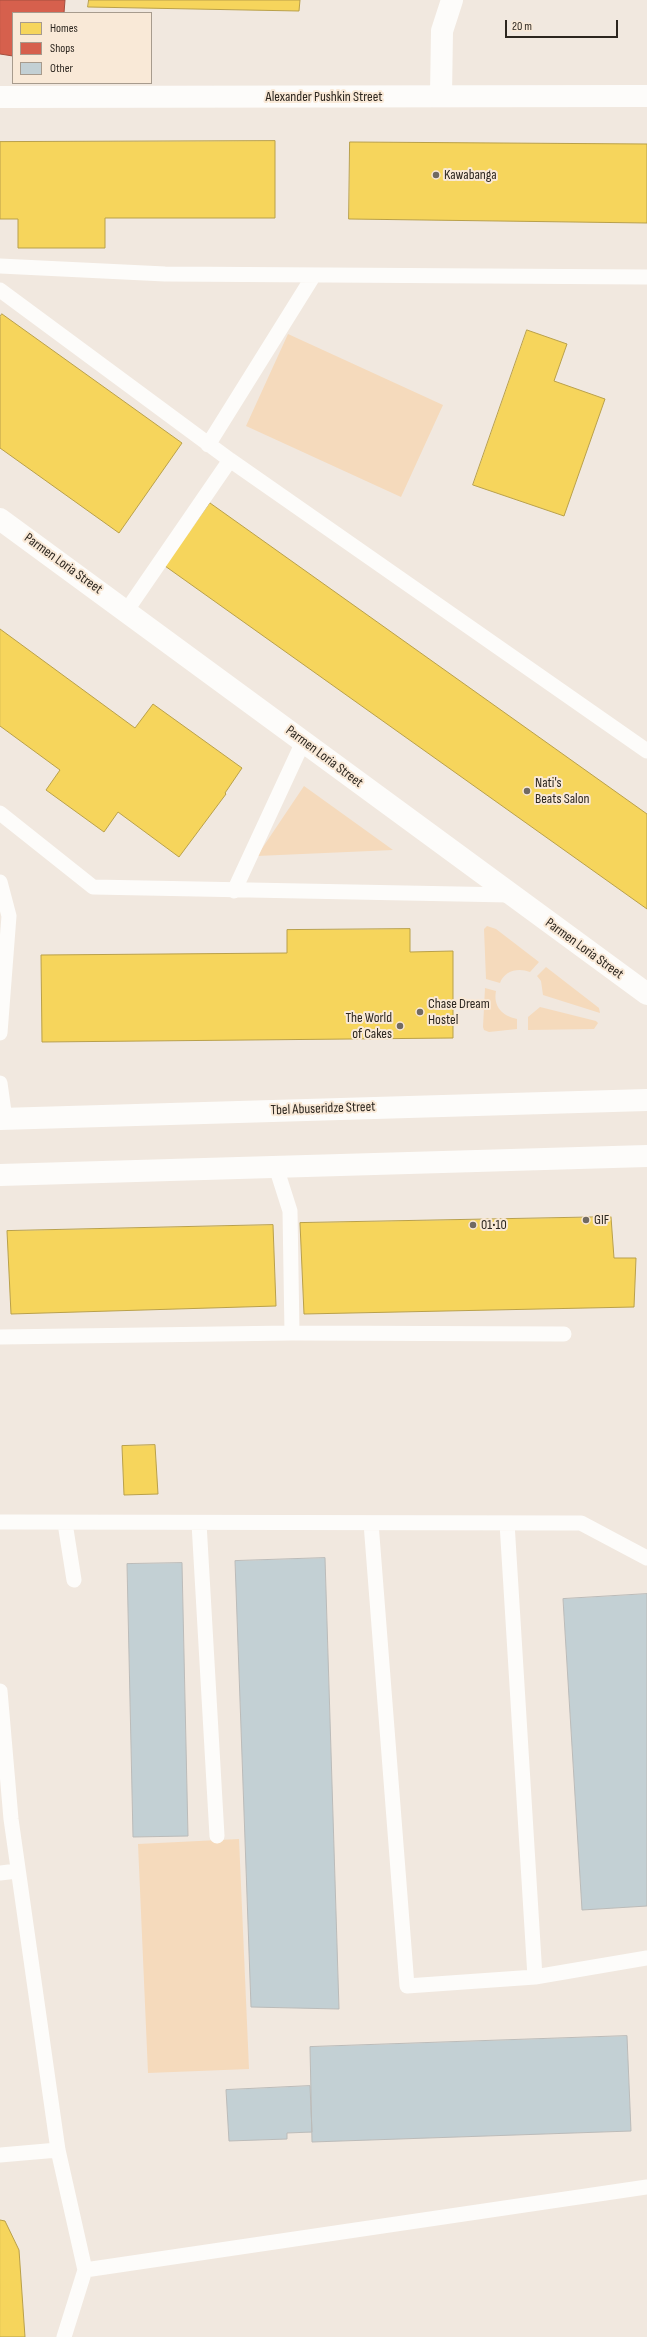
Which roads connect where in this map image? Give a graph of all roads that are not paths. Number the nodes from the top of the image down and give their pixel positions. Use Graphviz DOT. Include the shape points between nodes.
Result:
graph roads {
  1 [pos="452,0"];
  2 [pos="441,95"];
  3 [pos="647,96"];
  4 [pos="0,97"];
  5 [pos="0,266"];
  6 [pos="314,276"];
  7 [pos="647,276"];
  8 [pos="0,290"];
  9 [pos="208,445"];
  10 [pos="230,460"];
  11 [pos="0,519"];
  12 [pos="126,610"];
  13 [pos="303,742"];
  14 [pos="647,751"];
  15 [pos="0,814"];
  16 [pos="0,882"];
  17 [pos="234,891"];
  18 [pos="510,895"];
  19 [pos="647,994"];
  20 [pos="0,1033"];
  21 [pos="0,1083"];
  22 [pos="647,1100"];
  23 [pos="3,1119"];
  24 [pos="647,1156"];
  25 [pos="276,1167"];
  26 [pos="0,1175"];
  27 [pos="292,1333"];
  28 [pos="564,1334"];
  29 [pos="0,1337"];
  30 [pos="0,1522"];
  31 [pos="65,1522"];
  32 [pos="199,1523"];
  33 [pos="371,1523"];
  34 [pos="507,1523"];
  35 [pos="647,1558"];
  36 [pos="74,1580"];
  37 [pos="0,1691"];
  38 [pos="1,1723"];
  39 [pos="217,1836"];
  40 [pos="17,1871"];
  41 [pos="0,1873"];
  42 [pos="647,1958"];
  43 [pos="535,1977"];
  44 [pos="58,2150"];
  45 [pos="0,2155"];
  46 [pos="647,2187"];
  47 [pos="84,2270"];
  48 [pos="64,2337"];
  1 -- 2 [label="street" via="442,31"];
  2 -- 3 [label="street, Alexander Pushkin Street"];
  2 -- 4 [label="street, Alexander Pushkin Street"];
  5 -- 6 [label="lane" via="165,274"];
  6 -- 7 [label="lane"];
  6 -- 9 [label="lane"];
  8 -- 9 [label="lane"];
  9 -- 10 [label="lane"];
  10 -- 12 [label="lane"];
  10 -- 14 [label="lane"];
  11 -- 12 [label="street, Parmen Loria Street"];
  12 -- 13 [label="street, Parmen Loria Street"];
  13 -- 17 [label="lane"];
  13 -- 18 [label="street, Parmen Loria Street"];
  15 -- 17 [label="lane" via="93,887"];
  16 -- 20 [label="lane" via="9,916"];
  17 -- 18 [label="lane"];
  18 -- 19 [label="street, Parmen Loria Street"];
  21 -- 23 [label="lane"];
  22 -- 23 [label="street, Tbel Abuseridze Street"];
  24 -- 25 [label="street"];
  25 -- 26 [label="street"];
  25 -- 27 [label="lane" via="290,1211"];
  27 -- 28 [label="lane"];
  27 -- 29 [label="lane"];
  30 -- 31 [label="lane"];
  31 -- 32 [label="lane"];
  31 -- 36 [label="lane"];
  32 -- 33 [label="lane"];
  32 -- 39 [label="lane"];
  33 -- 34 [label="lane"];
  33 -- 43 [label="lane" via="407,1986"];
  34 -- 35 [label="lane" via="581,1523"];
  34 -- 43 [label="lane"];
  37 -- 38 [label="lane"];
  38 -- 40 [label="lane"];
  40 -- 41 [label="lane"];
  40 -- 44 [label="lane"];
  42 -- 43 [label="lane"];
  44 -- 45 [label="lane"];
  44 -- 47 [label="lane"];
  46 -- 47 [label="lane"];
  47 -- 48 [label="lane"];
}
